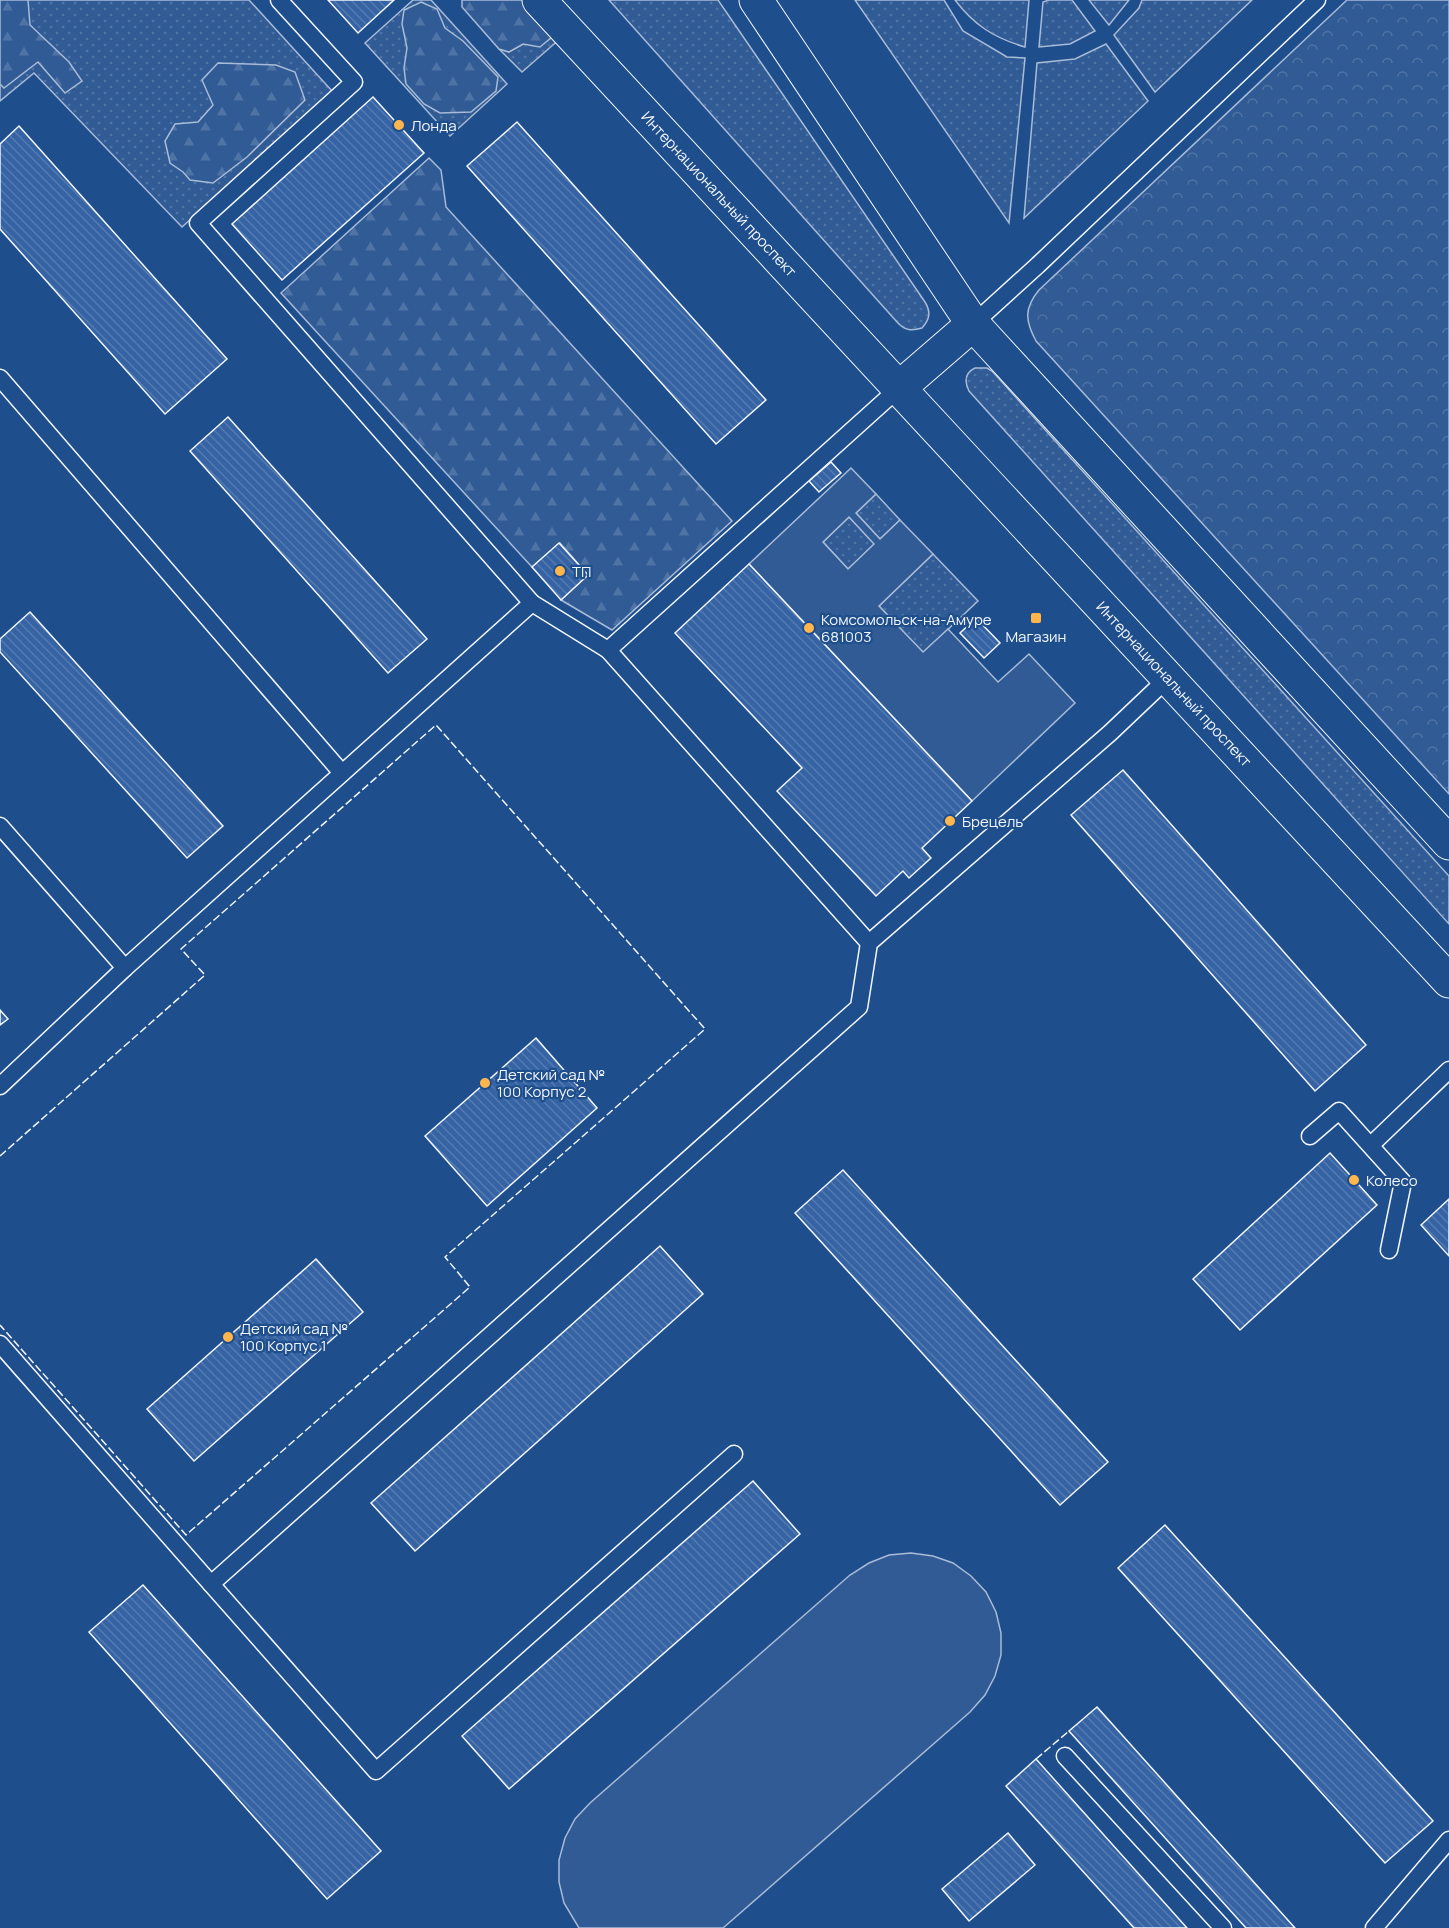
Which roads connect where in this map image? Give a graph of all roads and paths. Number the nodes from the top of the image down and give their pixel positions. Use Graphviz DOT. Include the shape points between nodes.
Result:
graph roads {
  1 [pos="279,0"];
  2 [pos="539,0"];
  3 [pos="756,0"];
  4 [pos="1317,0"];
  5 [pos="973,324"];
  6 [pos="0,378"];
  7 [pos="899,388"];
  8 [pos="532,603"];
  9 [pos="608,650"];
  10 [pos="1168,678"];
  11 [pos="342,773"];
  12 [pos="0,826"];
  13 [pos="1449,843"];
  14 [pos="869,943"];
  15 [pos="125,968"];
  16 [pos="1449,981"];
  17 [pos="1449,1070"];
  18 [pos="0,1086"];
  19 [pos="1310,1136"];
  20 [pos="1371,1145"];
  21 [pos="1389,1250"];
  22 [pos="0,1344"];
  23 [pos="734,1454"];
  24 [pos="211,1584"];
  25 [pos="1065,1756"];
  26 [pos="1449,1840"];
  27 [pos="1223,1928"];
  28 [pos="1374,1928"];
  1 -- 8 [label="lane" via="354,82 198,223"];
  2 -- 7 [label="main road, Интернациональный проспект"];
  3 -- 5 [label="main road"];
  4 -- 5 [label="lane"];
  5 -- 7 [label="main road"];
  5 -- 13 [label="main road"];
  6 -- 11 [label="lane"];
  7 -- 9 [label="lane"];
  7 -- 10 [label="main road, Интернациональный проспект"];
  8 -- 9 [label="lane"];
  8 -- 11 [label="lane"];
  9 -- 14 [label="lane"];
  10 -- 14 [label="lane"];
  10 -- 16 [label="main road, Интернациональный проспект"];
  11 -- 15 [label="lane"];
  12 -- 15 [label="lane"];
  14 -- 24 [label="lane" via="859,1007"];
  15 -- 18 [label="lane"];
  17 -- 20 [label="lane"];
  19 -- 20 [label="lane" via="1339,1111"];
  20 -- 21 [label="lane" via="1403,1182"];
  22 -- 24 [label="lane"];
  23 -- 24 [label="lane" via="376,1771"];
  25 -- 27 [label="lane"];
  26 -- 28 [label="lane"];
}
